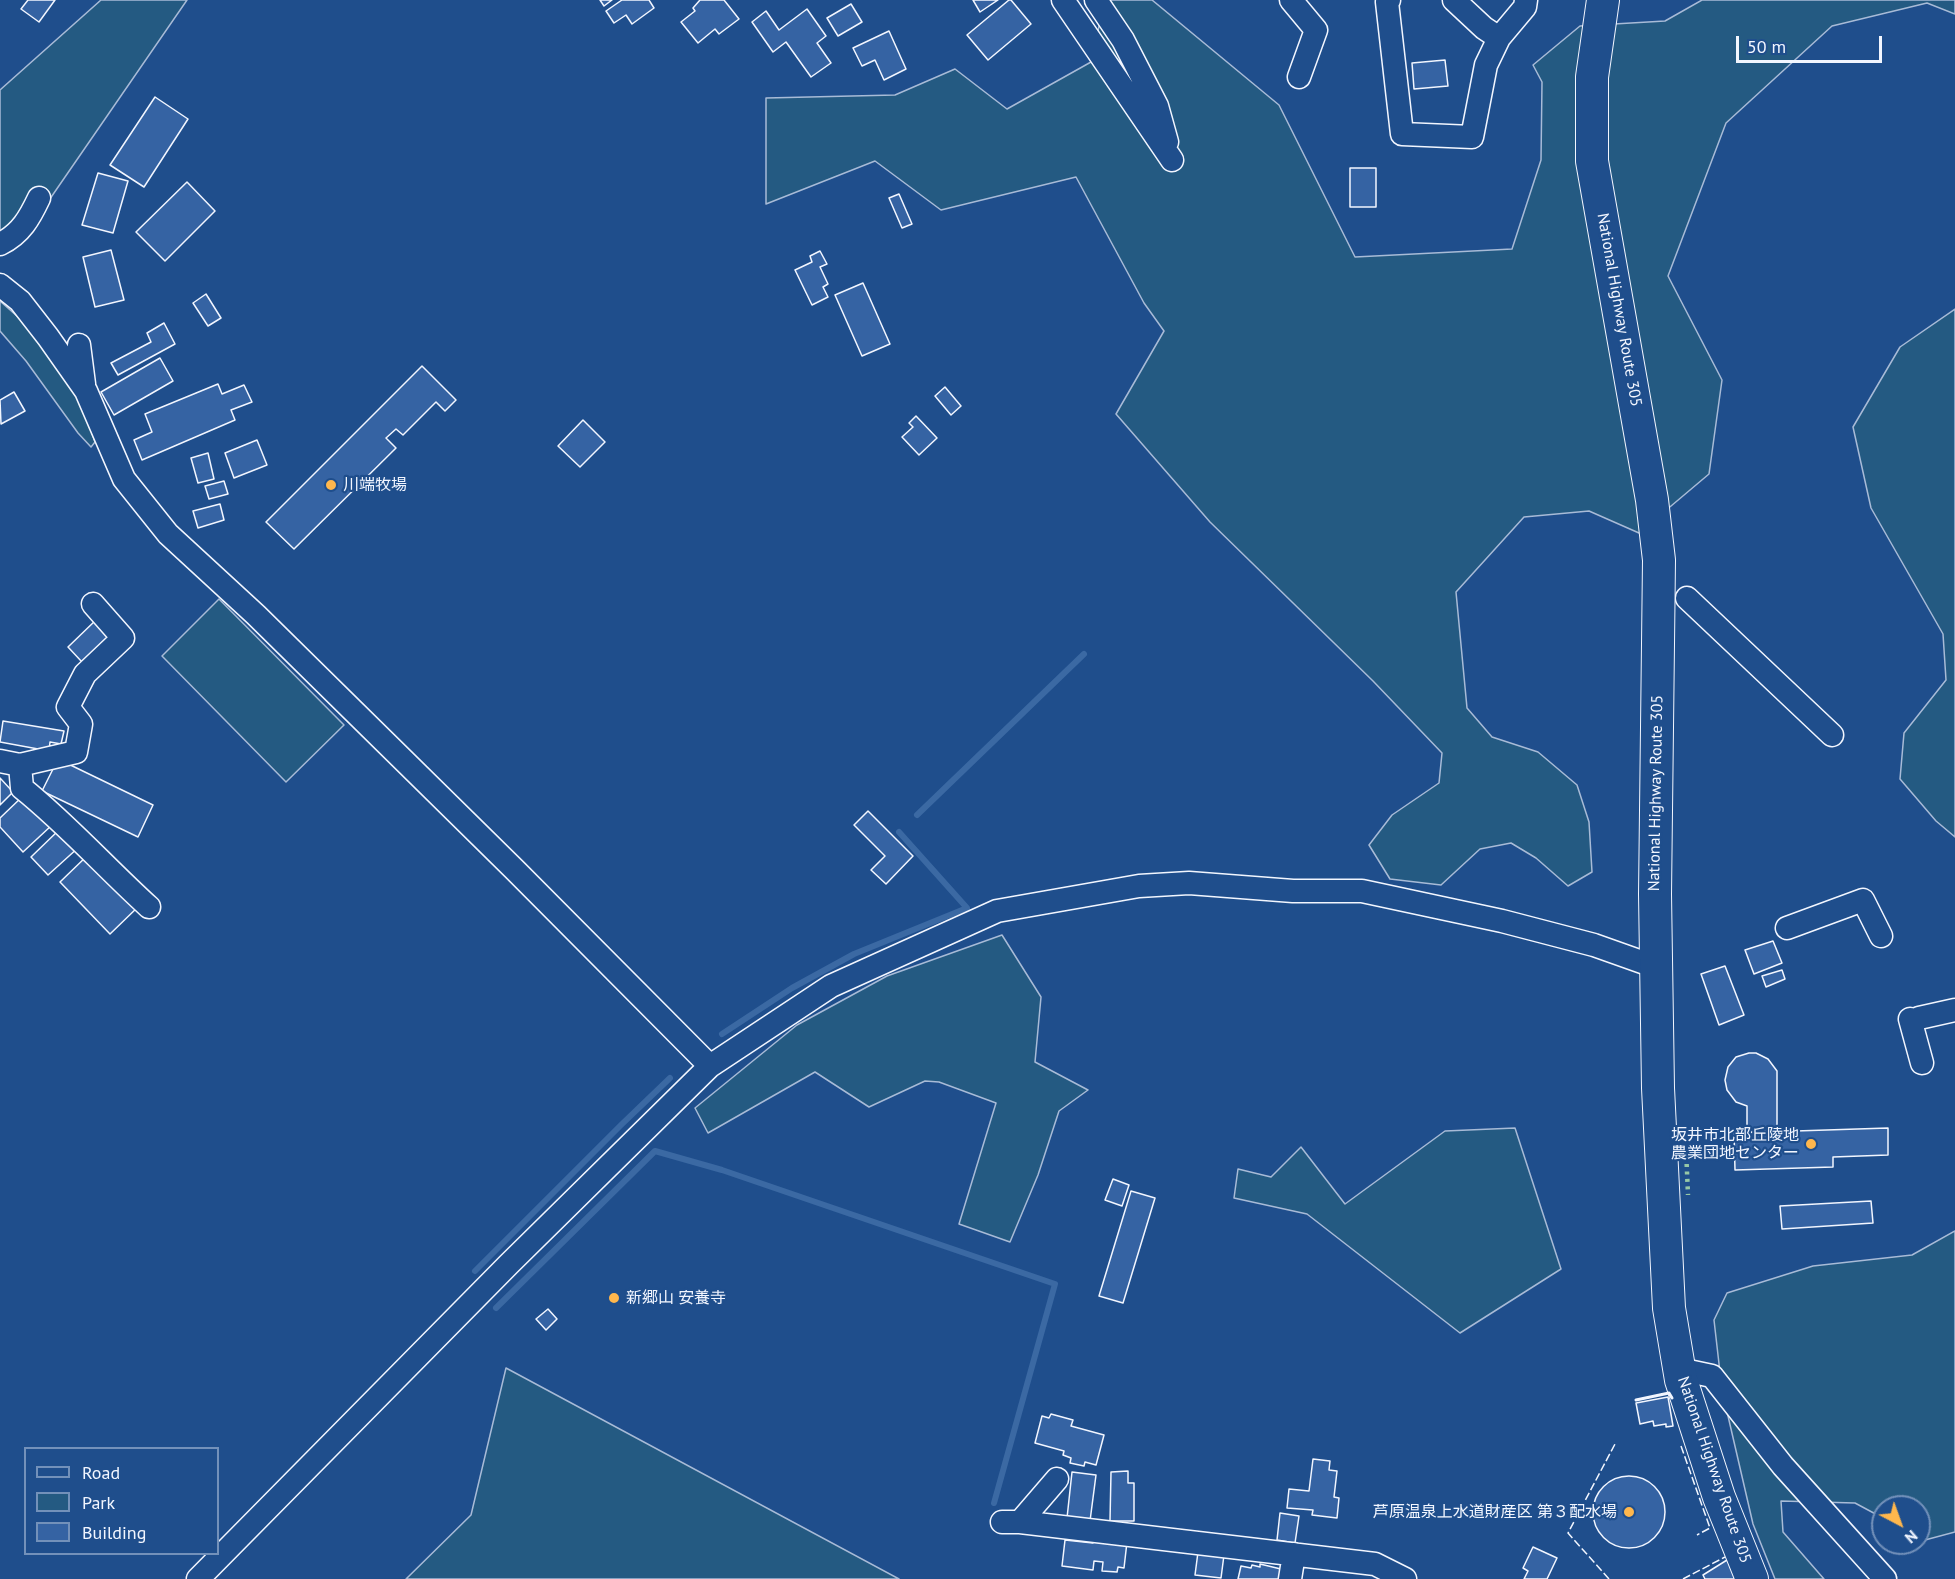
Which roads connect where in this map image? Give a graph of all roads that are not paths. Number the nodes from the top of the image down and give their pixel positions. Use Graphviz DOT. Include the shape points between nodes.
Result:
graph roads {
  1 [pos="1063,0"];
  2 [pos="1096,0"];
  3 [pos="1291,0"];
  4 [pos="1389,0"];
  5 [pos="1454,0"];
  6 [pos="1526,0"];
  7 [pos="1603,0"];
  8 [pos="1499,38"];
  9 [pos="1299,77"];
  10 [pos="39,198"];
  11 [pos="0,244"];
  12 [pos="0,285"];
  13 [pos="79,345"];
  14 [pos="86,391"];
  15 [pos="1688,598"];
  16 [pos="93,604"];
  17 [pos="1832,735"];
  18 [pos="10,763"];
  19 [pos="149,907"];
  20 [pos="1787,928"];
  21 [pos="1881,936"];
  22 [pos="1656,967"];
  23 [pos="1955,1010"];
  24 [pos="1922,1063"];
  25 [pos="710,1066"];
  26 [pos="1679,1369"];
  27 [pos="1057,1479"];
  28 [pos="1294,1554"];
  29 [pos="198,1579"];
  30 [pos="1290,1579"];
  31 [pos="1405,1579"];
  32 [pos="1752,1579"];
  33 [pos="1885,1579"];
  1 -- 2 [label="street" via="1172,160 1157,106 1123,40"];
  3 -- 9 [label="street" via="1316,30"];
  4 -- 8 [label="street" via="1402,134 1472,137 1486,65"];
  5 -- 8 [label="street"];
  6 -- 8 [label="street" via="1525,7"];
  7 -- 22 [label="highway, National Highway Route 305" via="1592,77 1592,161 1647,465 1659,560"];
  10 -- 11 [label="street" via="26,224"];
  12 -- 14 [label="street" via="20,301"];
  13 -- 14 [label="street"];
  14 -- 25 [label="street" via="124,479 168,534 256,615"];
  15 -- 17 [label="street"];
  16 -- 18 [label="street" via="123,638 85,674 68,707 81,724 76,752"];
  18 -- 19 [label="street" via="22,788"];
  20 -- 21 [label="street" via="1863,900"];
  22 -- 25 [label="street" via="1594,945 1502,921 1362,891 1189,884 1139,886 997,911 831,986"];
  22 -- 26 [label="highway, National Highway Route 305" via="1669,1308"];
  23 -- 24 [label="street" via="1915,1019"];
  25 -- 29 [label="street"];
  26 -- 32 [label="highway, National Highway Route 305" via="1719,1497"];
  26 -- 33 [label="street" via="1712,1376 1783,1466"];
  27 -- 28 [label="street" via="1011,1522"];
  28 -- 30 [label="street"];
  28 -- 31 [label="street" via="1375,1564"];
}
